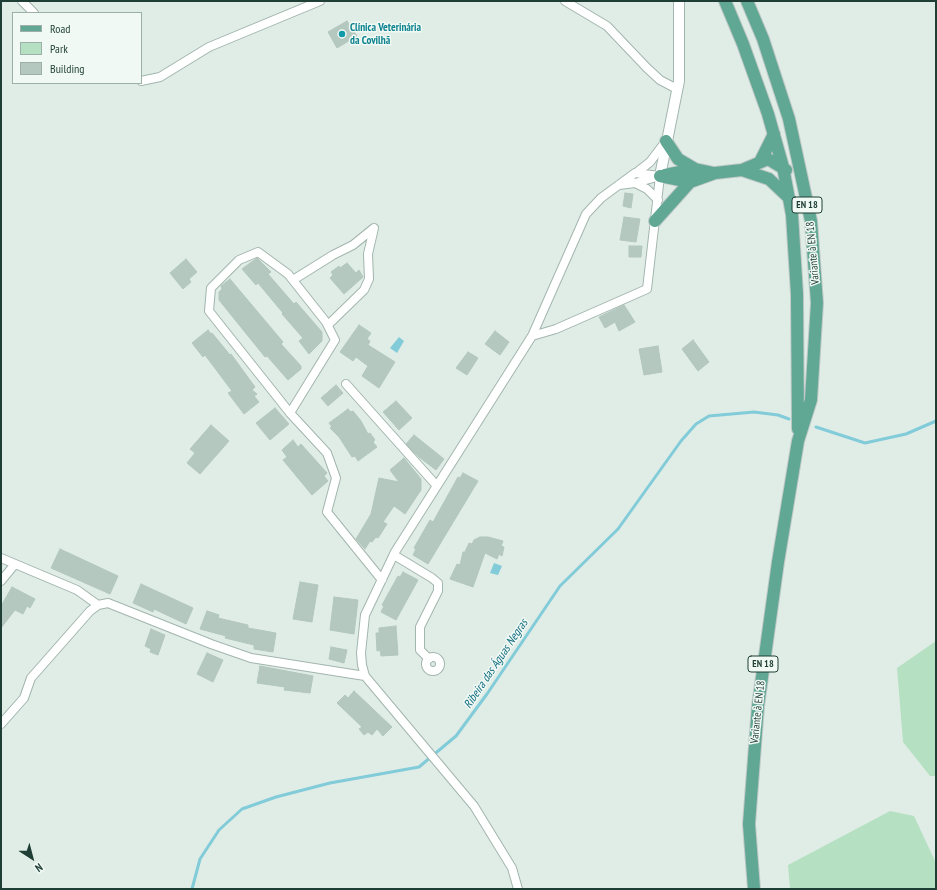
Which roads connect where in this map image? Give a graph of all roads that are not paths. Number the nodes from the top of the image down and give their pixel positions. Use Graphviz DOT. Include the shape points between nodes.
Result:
graph roads {
  1 [pos="22,1"];
  2 [pos="320,1"];
  3 [pos="565,1"];
  4 [pos="679,1"];
  5 [pos="725,1"];
  6 [pos="747,1"];
  7 [pos="33,12"];
  8 [pos="142,81"];
  9 [pos="677,89"];
  10 [pos="774,134"];
  11 [pos="666,141"];
  12 [pos="796,153"];
  13 [pos="760,162"];
  14 [pos="783,167"];
  15 [pos="695,169"];
  16 [pos="742,170"];
  17 [pos="636,173"];
  18 [pos="715,173"];
  19 [pos="660,176"];
  20 [pos="768,179"];
  21 [pos="690,182"];
  22 [pos="635,183"];
  23 [pos="616,185"];
  24 [pos="803,186"];
  25 [pos="787,196"];
  26 [pos="658,200"];
  27 [pos="655,221"];
  28 [pos="293,280"];
  29 [pos="328,325"];
  30 [pos="532,336"];
  31 [pos="346,384"];
  32 [pos="290,413"];
  33 [pos="798,441"];
  34 [pos="437,486"];
  35 [pos="394,555"];
  36 [pos="1,558"];
  37 [pos="15,564"];
  38 [pos="382,580"];
  39 [pos="1,581"];
  40 [pos="98,605"];
  41 [pos="429,659"];
  42 [pos="365,676"];
  43 [pos="1,724"];
  44 [pos="518,889"];
  45 [pos="754,889"];
  1 -- 7 [label="street"];
  2 -- 8 [label="street" via="209,47 160,77"];
  3 -- 9 [label="street" via="607,26 660,80"];
  4 -- 9 [label="street"];
  5 -- 10 [label="main road, Variante à EN 18 / EN 18" via="743,44"];
  6 -- 12 [label="main road, Variante à EN 18 / EN 18" via="763,39 789,119"];
  9 -- 11 [label="street"];
  10 -- 13 [label="main road"];
  10 -- 14 [label="main road, Variante à EN 18 / EN 18"];
  11 -- 15 [label="main road" via="678,159"];
  11 -- 17 [label="street" via="650,162"];
  11 -- 19 [label="street"];
  12 -- 14 [label="main road"];
  12 -- 24 [label="main road, Variante à EN 18 / EN 18"];
  13 -- 14 [label="main road" via="768,159"];
  13 -- 16 [label="main road"];
  14 -- 20 [label="main road"];
  14 -- 24 [label="main road"];
  14 -- 25 [label="main road, Variante à EN 18 / EN 18"];
  15 -- 18 [label="main road"];
  15 -- 19 [label="main road"];
  16 -- 18 [label="main road"];
  16 -- 20 [label="main road"];
  17 -- 19 [label="street"];
  17 -- 23 [label="street"];
  18 -- 21 [label="main road"];
  19 -- 21 [label="main road"];
  19 -- 22 [label="street"];
  19 -- 26 [label="street"];
  20 -- 25 [label="main road"];
  21 -- 27 [label="main road"];
  22 -- 23 [label="street"];
  22 -- 26 [label="street" via="647,189"];
  23 -- 30 [label="street" via="586,214"];
  24 -- 33 [label="main road, Variante à EN 18 / EN 18" via="811,220 817,303 811,400"];
  25 -- 33 [label="main road, Variante à EN 18 / EN 18" via="792,215 797,294"];
  26 -- 27 [label="street"];
  27 -- 30 [label="street" via="647,289 556,329"];
  28 -- 29 [label="street"];
  28 -- 29 [label="street" via="353,245 374,228 368,254 367,284"];
  28 -- 32 [label="street" via="258,252 239,260 211,288 209,310"];
  29 -- 32 [label="street" via="335,340"];
  30 -- 34 [label="street"];
  31 -- 34 [label="street"];
  32 -- 38 [label="street" via="327,453 336,478 327,512"];
  33 -- 45 [label="main road, Variante à EN 18 / EN 18" via="758,706 749,824"];
  34 -- 35 [label="street"];
  35 -- 38 [label="street"];
  35 -- 41 [label="street" via="438,583 438,591 420,627 420,650"];
  36 -- 37 [label="street"];
  37 -- 39 [label="street"];
  37 -- 40 [label="street" via="77,590"];
  38 -- 42 [label="street" via="365,615 361,653"];
  40 -- 42 [label="street" via="108,603 251,658"];
  40 -- 43 [label="street" via="31,678 24,698"];
  42 -- 44 [label="street" via="474,806 512,868"];
}
